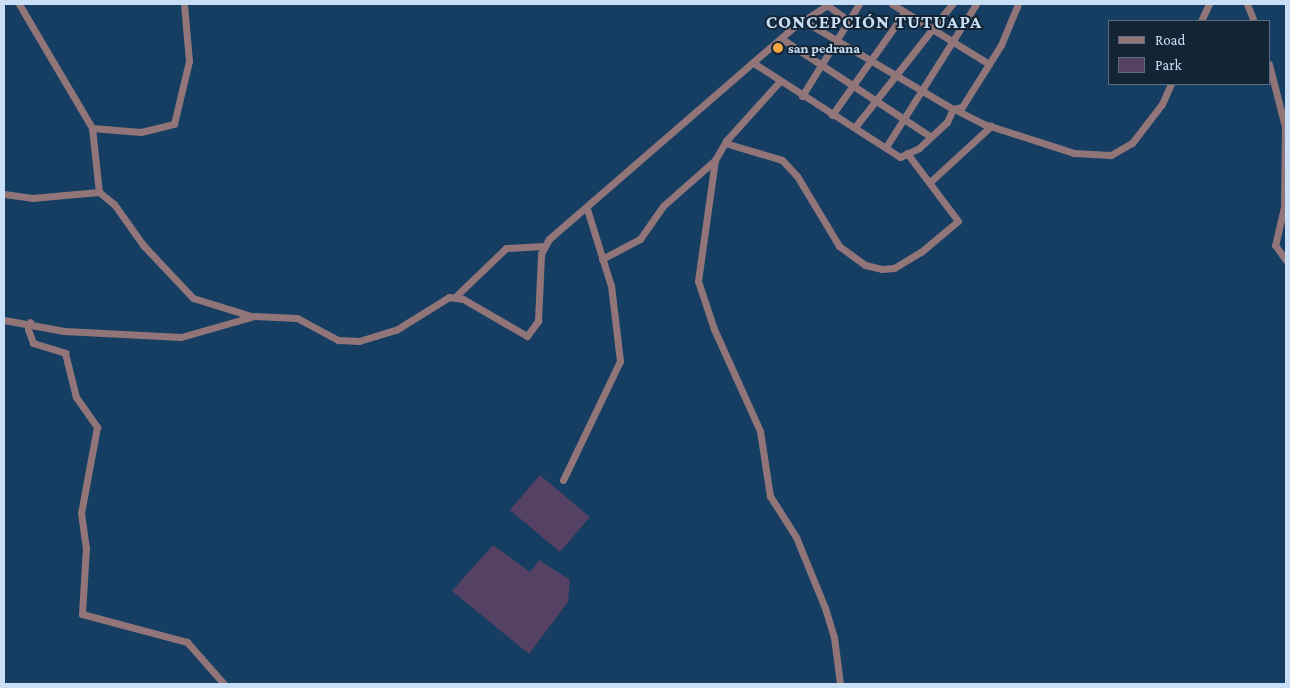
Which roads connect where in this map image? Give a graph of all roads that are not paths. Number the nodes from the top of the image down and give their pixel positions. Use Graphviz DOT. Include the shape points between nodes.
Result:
graph roads {
  1 [pos="19,4"];
  2 [pos="184,4"];
  3 [pos="860,4"];
  4 [pos="892,4"];
  5 [pos="907,4"];
  6 [pos="952,4"];
  7 [pos="976,4"];
  8 [pos="1018,4"];
  9 [pos="1209,4"];
  10 [pos="1247,4"];
  11 [pos="828,5"];
  12 [pos="904,12"];
  13 [pos="804,20"];
  14 [pos="1201,20"];
  15 [pos="1254,20"];
  16 [pos="849,21"];
  17 [pos="934,30"];
  18 [pos="782,38"];
  19 [pos="836,41"];
  20 [pos="956,41"];
  21 [pos="868,61"];
  22 [pos="755,64"];
  23 [pos="989,64"];
  24 [pos="820,68"];
  25 [pos="1270,68"];
  26 [pos="894,77"];
  27 [pos="780,81"];
  28 [pos="1171,85"];
  29 [pos="849,86"];
  30 [pos="921,92"];
  31 [pos="802,96"];
  32 [pos="875,101"];
  33 [pos="956,110"];
  34 [pos="832,115"];
  35 [pos="905,116"];
  36 [pos="991,126"];
  37 [pos="92,128"];
  38 [pos="855,128"];
  39 [pos="931,137"];
  40 [pos="725,143"];
  41 [pos="886,147"];
  42 [pos="907,153"];
  43 [pos="716,160"];
  44 [pos="930,182"];
  45 [pos="99,192"];
  46 [pos="4,194"];
  47 [pos="587,210"];
  48 [pos="544,246"];
  49 [pos="602,259"];
  50 [pos="1286,260"];
  51 [pos="456,296"];
  52 [pos="251,316"];
  53 [pos="4,320"];
  54 [pos="30,322"];
  55 [pos="563,480"];
  56 [pos="224,684"];
  57 [pos="840,684"];
  1 -- 37 [label="street"];
  2 -- 37 [label="street" via="189,60 174,124 141,132"];
  3 -- 16 [label="street"];
  4 -- 12 [label="street"];
  5 -- 12 [label="street"];
  6 -- 17 [label="street"];
  7 -- 20 [label="street"];
  8 -- 23 [label="street"];
  9 -- 14 [label="street"];
  10 -- 15 [label="street"];
  11 -- 13 [label="street"];
  11 -- 16 [label="street"];
  12 -- 17 [label="street"];
  12 -- 21 [label="street"];
  13 -- 18 [label="street"];
  13 -- 19 [label="street"];
  16 -- 19 [label="street"];
  17 -- 20 [label="street"];
  17 -- 26 [label="street"];
  18 -- 22 [label="street"];
  18 -- 24 [label="street"];
  19 -- 21 [label="street"];
  19 -- 24 [label="street"];
  20 -- 23 [label="street"];
  20 -- 30 [label="street"];
  21 -- 26 [label="street"];
  21 -- 29 [label="street"];
  22 -- 27 [label="street"];
  22 -- 47 [label="street"];
  23 -- 33 [label="street"];
  24 -- 29 [label="street"];
  24 -- 31 [label="street"];
  25 -- 50 [label="street" via="1285,127 1284,207 1274,245"];
  26 -- 30 [label="street"];
  26 -- 32 [label="street"];
  27 -- 31 [label="street"];
  27 -- 40 [label="street"];
  28 -- 36 [label="street" via="1162,104 1132,143 1111,155 1074,153"];
  29 -- 32 [label="street"];
  29 -- 34 [label="street"];
  30 -- 33 [label="street"];
  30 -- 35 [label="street"];
  31 -- 34 [label="street"];
  32 -- 35 [label="street"];
  32 -- 38 [label="street"];
  33 -- 36 [label="street"];
  33 -- 39 [label="street"];
  34 -- 38 [label="street"];
  35 -- 39 [label="street"];
  35 -- 41 [label="street"];
  36 -- 44 [label="street"];
  37 -- 45 [label="street"];
  38 -- 41 [label="street"];
  39 -- 42 [label="street"];
  40 -- 43 [label="street"];
  40 -- 44 [label="street" via="782,160 797,176 839,246 865,265 882,269 894,268 921,252 958,221"];
  41 -- 42 [label="street" via="900,157"];
  42 -- 44 [label="street"];
  43 -- 49 [label="street" via="663,206 640,239"];
  43 -- 57 [label="street" via="698,281 714,329 760,430 770,496 792,528 825,608 834,637"];
  45 -- 46 [label="street" via="32,198"];
  45 -- 52 [label="street" via="114,204 143,245 183,290 206,304"];
  47 -- 48 [label="street"];
  47 -- 49 [label="street"];
  48 -- 51 [label="street" via="506,248"];
  48 -- 51 [label="street" via="538,321 528,336"];
  49 -- 55 [label="street" via="613,297 620,361"];
  51 -- 52 [label="street" via="444,299 396,330 359,341 338,340 297,318"];
  52 -- 54 [label="street" via="180,337 64,331"];
  53 -- 54 [label="street"];
  54 -- 56 [label="street" via="28,329 33,343 65,353 76,397 97,427 80,513 86,548 82,614 187,642"];
}
